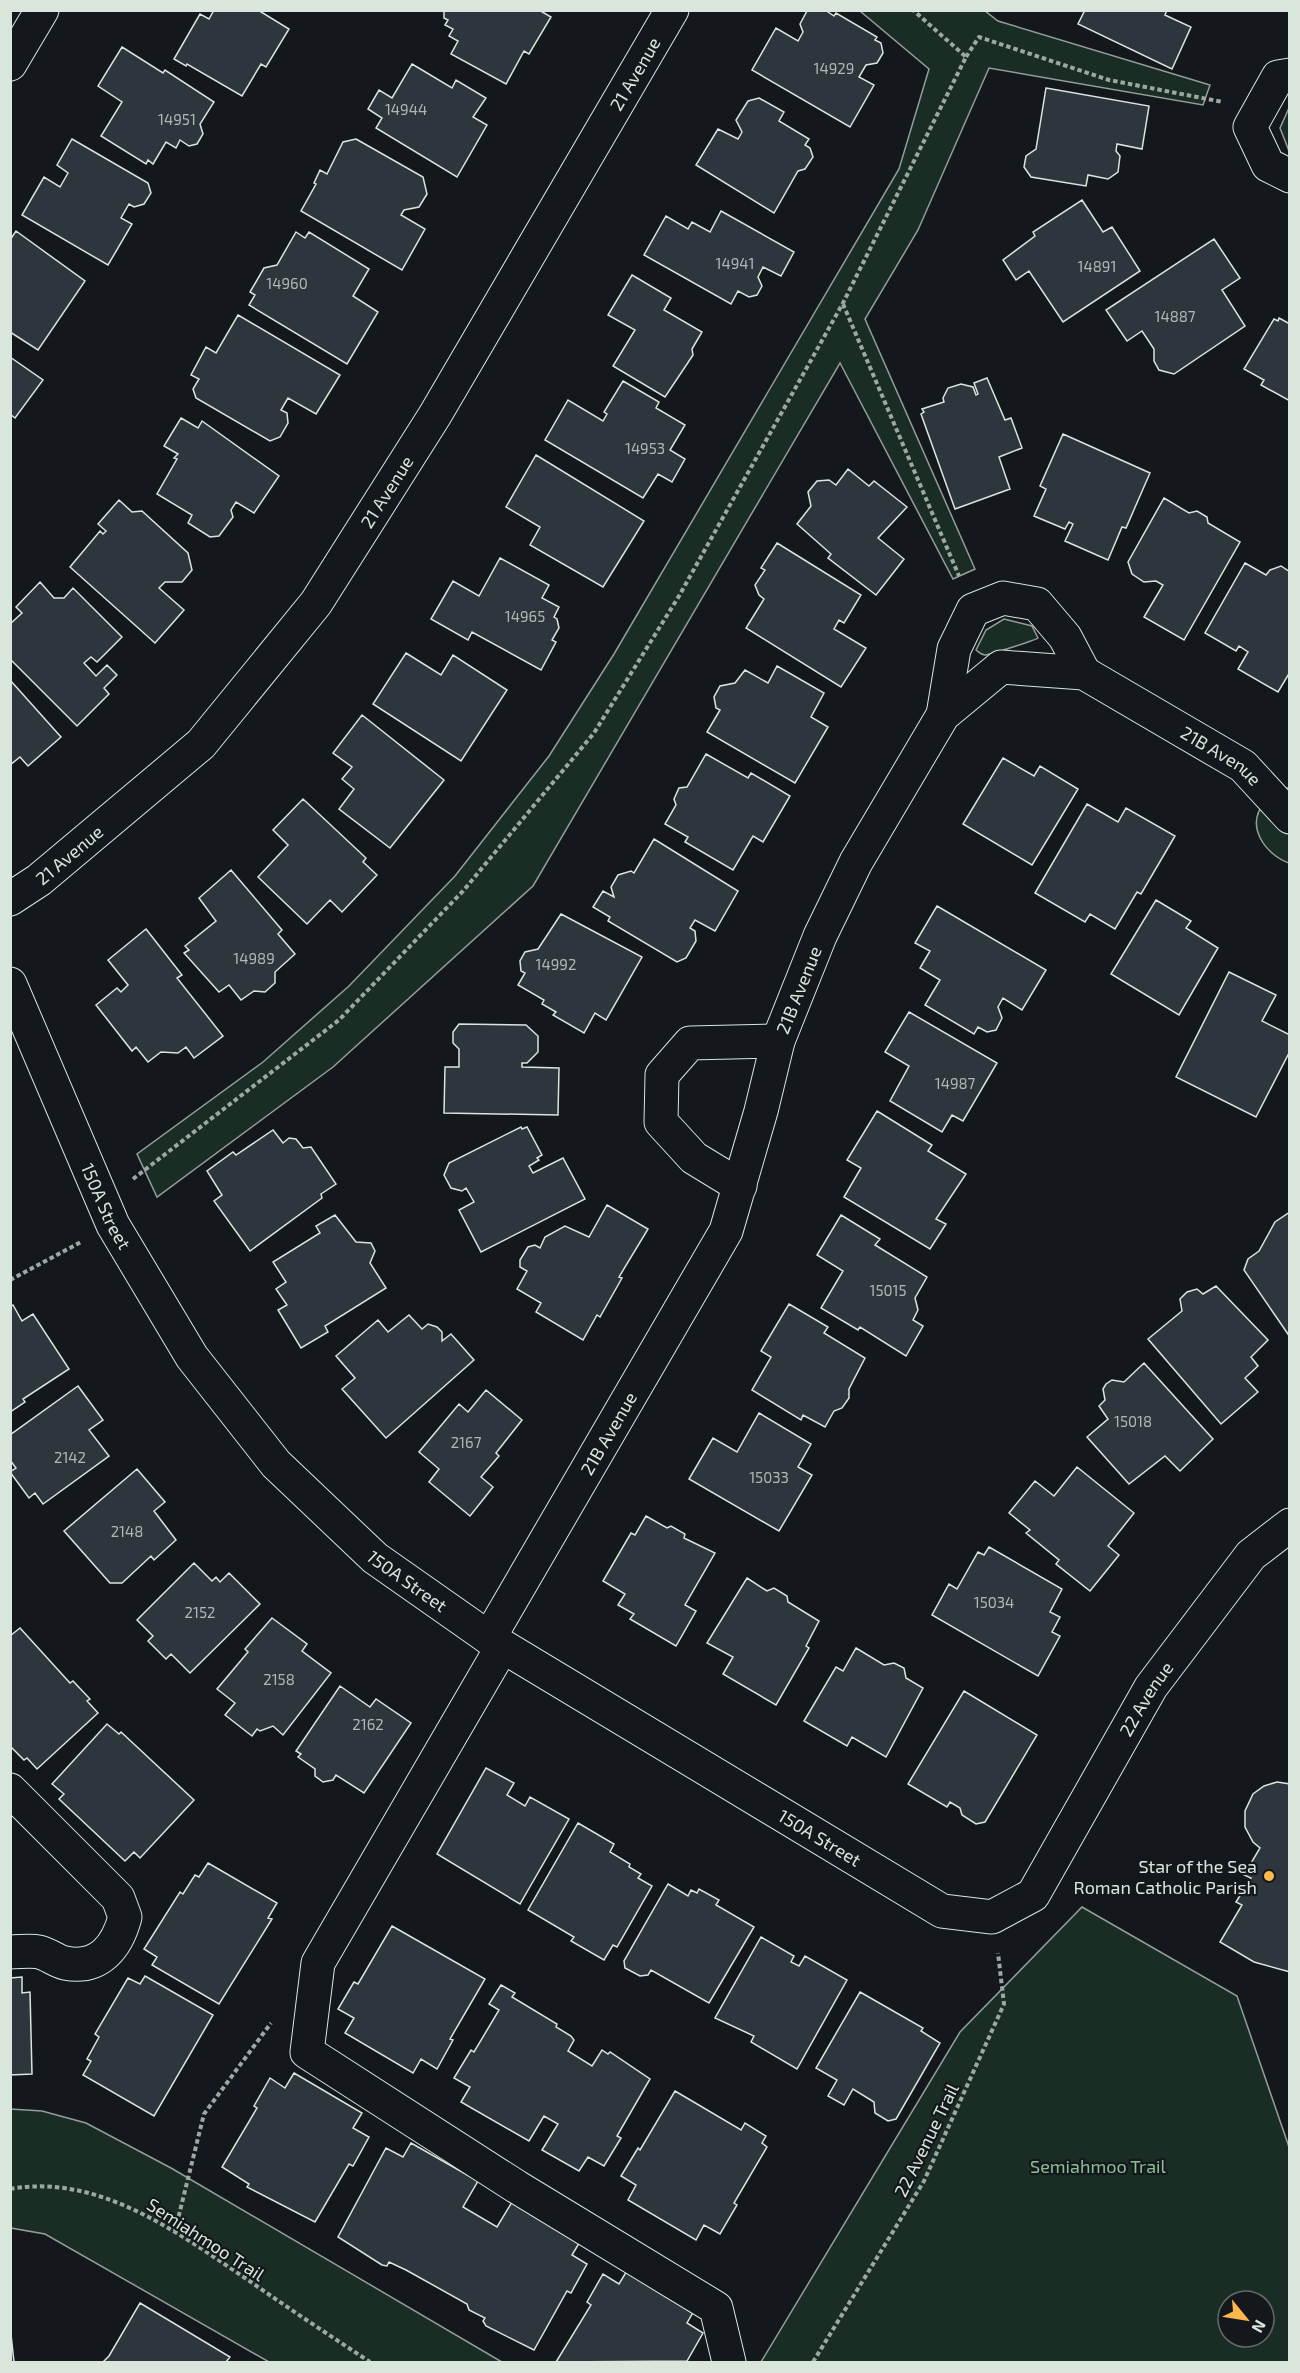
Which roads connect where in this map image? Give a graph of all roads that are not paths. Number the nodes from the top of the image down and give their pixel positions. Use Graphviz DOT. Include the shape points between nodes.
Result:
graph roads {
  1 [pos="42,10"];
  2 [pos="672,10"];
  3 [pos="10,64"];
  4 [pos="1290,75"];
  5 [pos="1290,176"];
  6 [pos="1084,673"];
  7 [pos="943,715"];
  8 [pos="1290,817"];
  9 [pos="10,899"];
  10 [pos="10,984"];
  11 [pos="778,1041"];
  12 [pos="740,1186"];
  13 [pos="1290,1525"];
  14 [pos="495,1642"];
  15 [pos="10,1791"];
  16 [pos="1033,1895"];
  17 [pos="10,1952"];
  18 [pos="729,2362"];
  1 -- 3 [label="street"];
  2 -- 9 [label="street, 21 Avenue" via="435,415 316,603 201,744 39,880"];
  4 -- 5 [label="street" via="1278,77 1250,127 1268,165"];
  6 -- 7 [label="street, 21B Avenue" via="1001,667"];
  6 -- 7 [label="street" via="1065,637 1037,604 1003,598 973,610 954,649"];
  6 -- 8 [label="street, 21B Avenue" via="1243,766"];
  7 -- 11 [label="street, 21B Avenue" via="856,861 820,936"];
  10 -- 14 [label="street, 150A Street" via="112,1225 192,1357 276,1464 375,1558"];
  11 -- 12 [label="street, 21B Avenue"];
  11 -- 12 [label="street" via="690,1043 662,1075 661,1122 694,1158"];
  12 -- 14 [label="street, 21B Avenue" via="726,1231"];
  13 -- 16 [label="street, 22 Avenue" via="1251,1555 1151,1687"];
  14 -- 16 [label="street, 150A Street" via="942,1911 992,1917"];
  14 -- 18 [label="street, 21B Avenue" via="318,1963 307,2052 517,2187 716,2308"];
  15 -- 17 [label="street" via="118,1898 124,1917 112,1949 96,1962 81,1965 64,1963 40,1952"];
}
